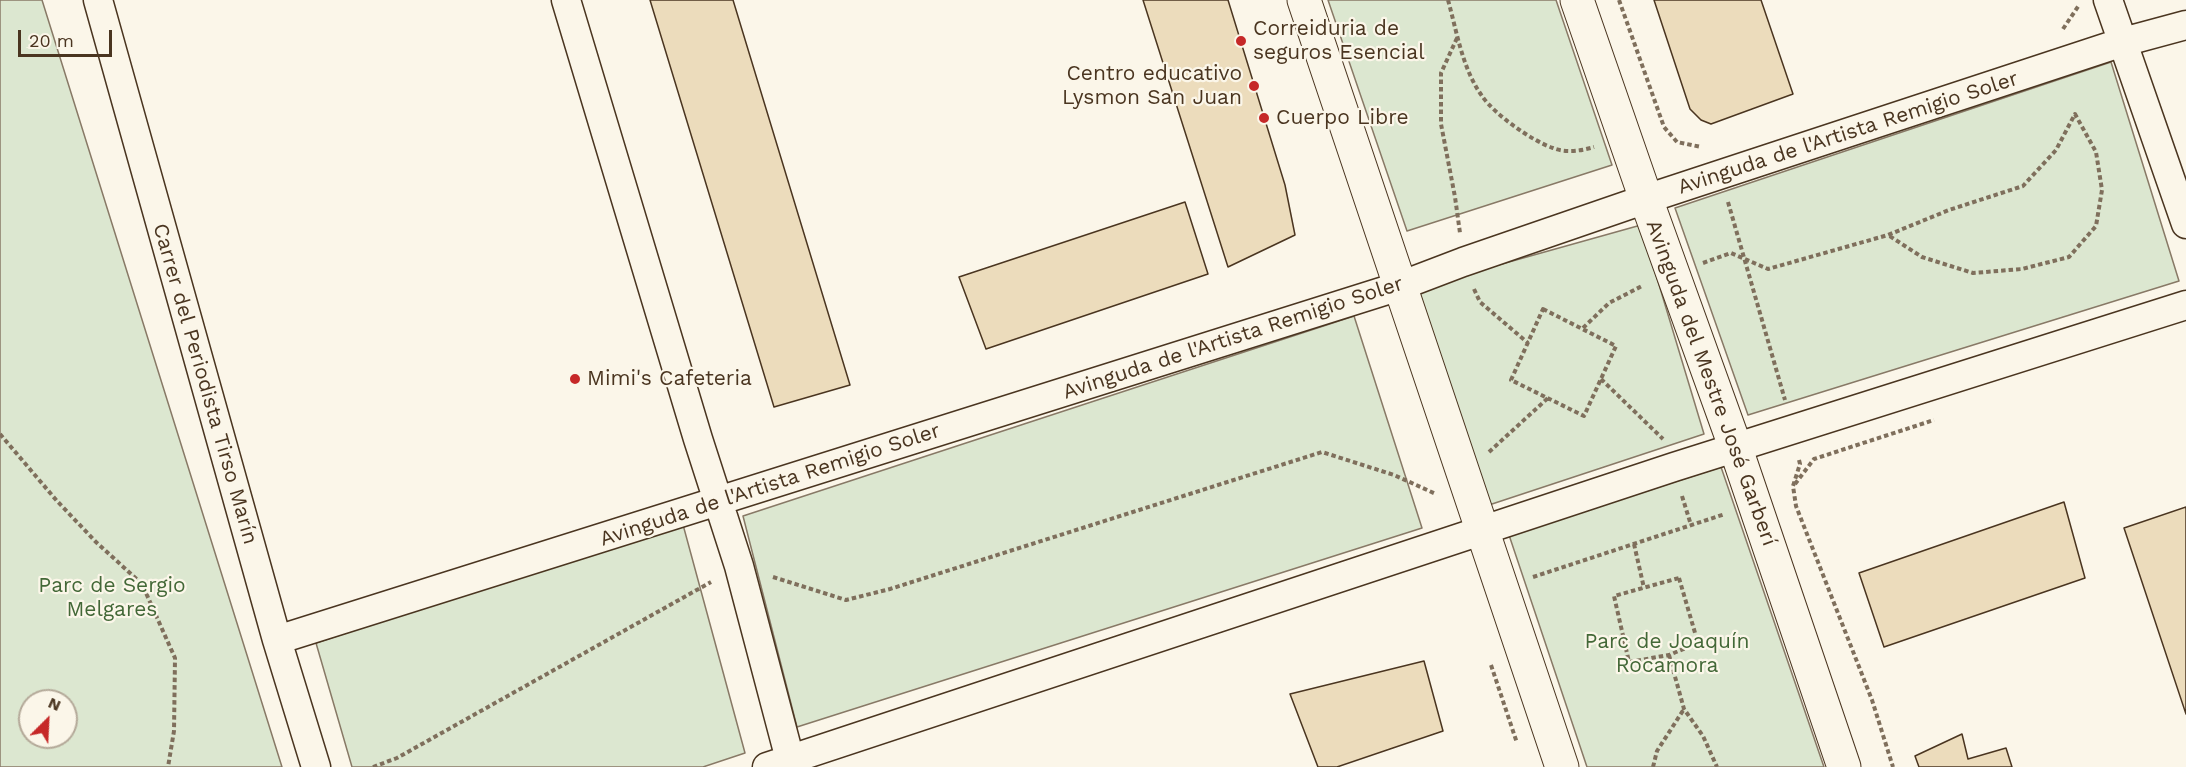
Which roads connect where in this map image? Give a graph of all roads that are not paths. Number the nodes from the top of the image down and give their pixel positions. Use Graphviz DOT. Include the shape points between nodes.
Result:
graph roads {
  1 [pos="98,0"];
  2 [pos="566,0"];
  3 [pos="1304,0"];
  4 [pos="1577,0"];
  5 [pos="2108,0"];
  6 [pos="2186,25"];
  7 [pos="2123,42"];
  8 [pos="1646,199"];
  9 [pos="2186,224"];
  10 [pos="1400,286"];
  11 [pos="2186,305"];
  12 [pos="1735,446"];
  13 [pos="717,502"];
  14 [pos="1484,530"];
  15 [pos="277,640"];
  16 [pos="782,764"];
  17 [pos="316,767"];
  18 [pos="1562,767"];
  19 [pos="1844,767"];
  1 -- 15 [label="street, Carrer del Periodista Tirso Marín"];
  2 -- 13 [label="street"];
  3 -- 10 [label="street"];
  4 -- 8 [label="street, Avinguda del Mestre José Garberí"];
  5 -- 7 [label="street"];
  6 -- 7 [label="street, Avinguda de l'Artista Remigio Soler"];
  7 -- 8 [label="street, Avinguda de l'Artista Remigio Soler"];
  7 -- 9 [label="street"];
  8 -- 10 [label="street, Avinguda de l'Artista Remigio Soler"];
  8 -- 12 [label="street, Avinguda del Mestre José Garberí"];
  10 -- 13 [label="street, Avinguda de l'Artista Remigio Soler"];
  10 -- 14 [label="street"];
  11 -- 12 [label="street"];
  12 -- 14 [label="street"];
  12 -- 19 [label="street, Avinguda del Mestre José Garberí"];
  13 -- 15 [label="street, Avinguda de l'Artista Remigio Soler"];
  13 -- 16 [label="street" via="739,566"];
  14 -- 16 [label="street"];
  14 -- 18 [label="street"];
  15 -- 17 [label="street, Carrer del Periodista Tirso Marín"];
}
